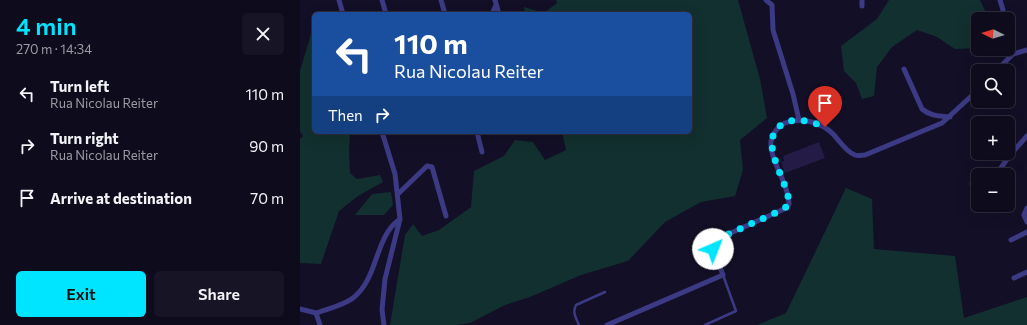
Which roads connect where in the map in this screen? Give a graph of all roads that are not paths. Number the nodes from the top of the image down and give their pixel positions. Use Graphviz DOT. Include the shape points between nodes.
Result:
graph roads {
  1 [pos="339,0"];
  2 [pos="382,0"];
  3 [pos="441,0"];
  4 [pos="766,0"];
  5 [pos="1000,0"];
  6 [pos="496,2"];
  7 [pos="1003,10"];
  8 [pos="342,12"];
  9 [pos="385,12"];
  10 [pos="444,12"];
  11 [pos="493,12"];
  12 [pos="498,12"];
  13 [pos="1027,50"];
  14 [pos="1003,64"];
  15 [pos="904,69"];
  16 [pos="971,97"];
  17 [pos="950,117"];
  18 [pos="798,120"];
  19 [pos="383,134"];
  20 [pos="478,134"];
  21 [pos="1027,136"];
  22 [pos="482,152"];
  23 [pos="1001,168"];
  24 [pos="398,194"];
  25 [pos="1027,208"];
  26 [pos="446,216"];
  27 [pos="400,219"];
  28 [pos="1027,222"];
  29 [pos="1027,232"];
  30 [pos="1012,240"];
  31 [pos="1027,272"];
  32 [pos="723,276"];
  33 [pos="1014,278"];
  34 [pos="605,292"];
  35 [pos="300,309"];
  36 [pos="316,313"];
  37 [pos="320,325"];
  38 [pos="384,325"];
  39 [pos="579,325"];
  40 [pos="607,325"];
  41 [pos="705,325"];
  1 -- 8 [label="street"];
  2 -- 9 [label="street"];
  3 -- 10 [label="street"];
  4 -- 18 [label="street" via="772,5 773,30 793,94"];
  5 -- 7 [label="street"];
  6 -- 11 [label="street"];
  6 -- 12 [label="street"];
  13 -- 14 [label="street" via="1013,54"];
  15 -- 17 [label="street" via="922,109 934,116"];
  16 -- 17 [label="street"];
  17 -- 18 [label="street" via="933,128 864,155 855,155 848,150 825,127"];
  18 -- 32 [label="street" via="782,124 775,131 771,143 789,195 789,204 784,209 713,241 713,249"];
  19 -- 24 [label="street"];
  20 -- 22 [label="street"];
  21 -- 23 [label="street"];
  24 -- 26 [label="street" via="427,166 432,167"];
  24 -- 27 [label="street"];
  25 -- 28 [label="street" via="1024,215"];
  27 -- 36 [label="street" via="388,229 372,273 360,292 352,299"];
  27 -- 38 [label="street" via="385,279 382,310"];
  29 -- 30 [label="street"];
  31 -- 33 [label="street"];
  32 -- 40 [label="street"];
  32 -- 41 [label="lane" via="736,311"];
  34 -- 39 [label="lane" via="576,305 574,314"];
  35 -- 36 [label="street"];
  36 -- 37 [label="street"];
}
